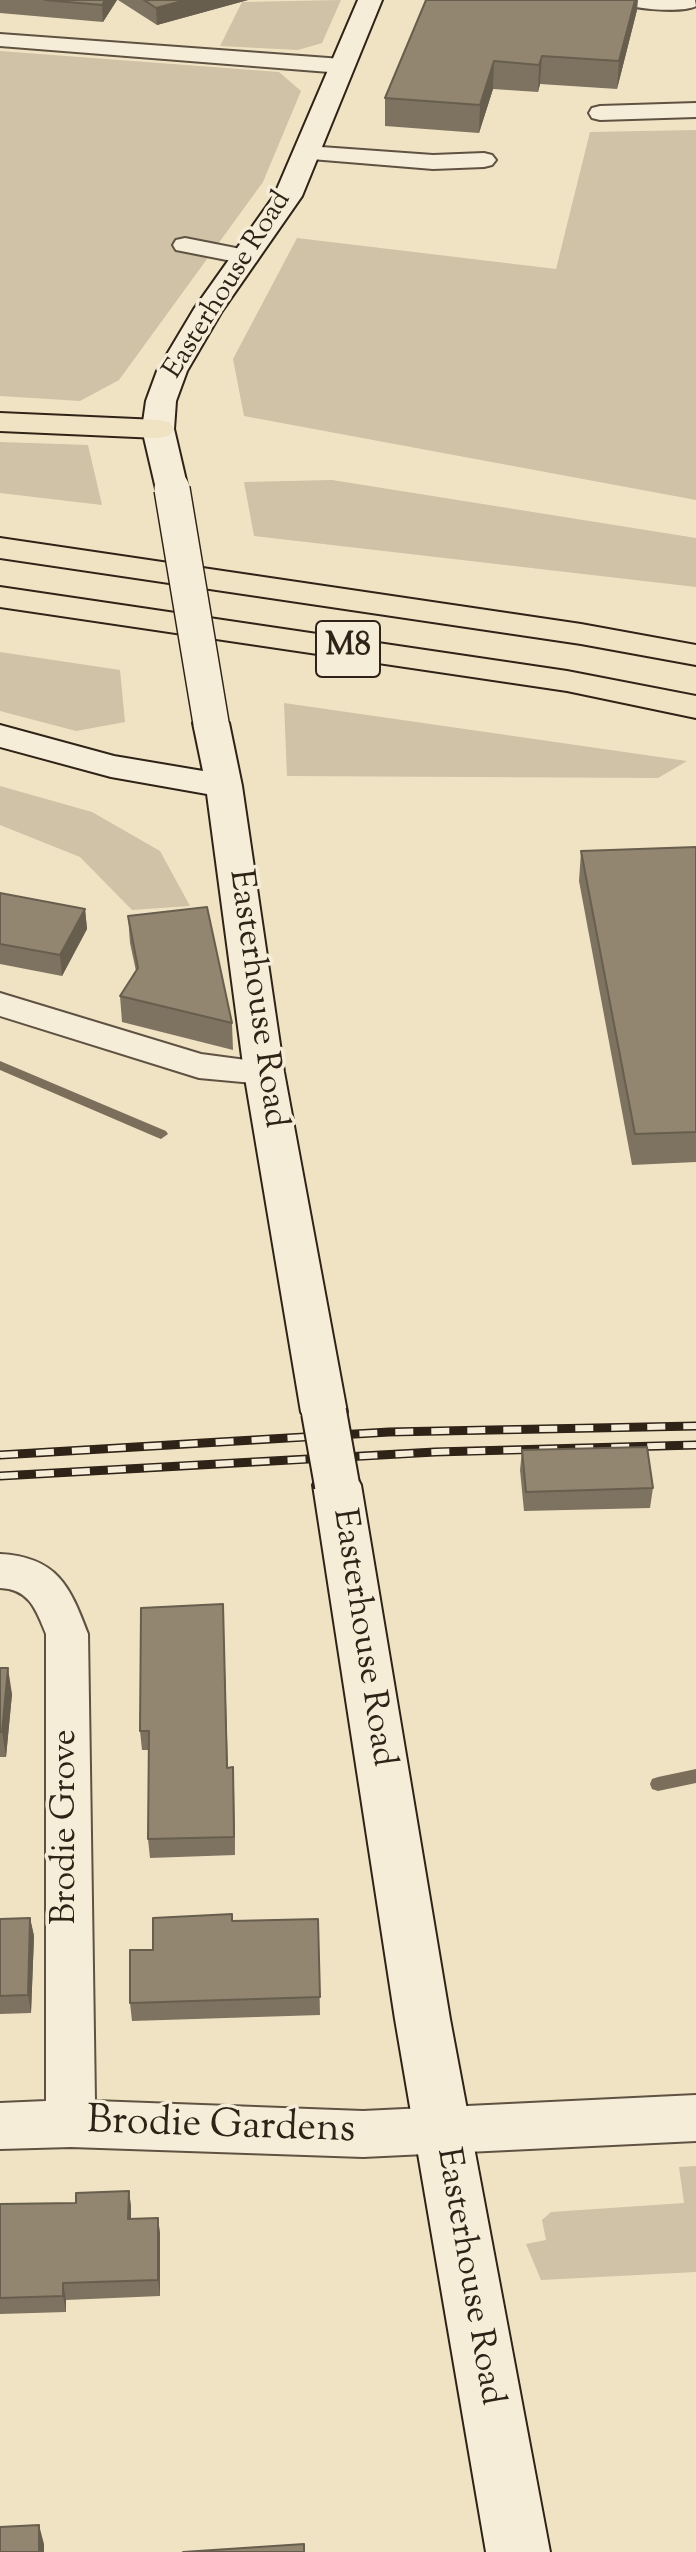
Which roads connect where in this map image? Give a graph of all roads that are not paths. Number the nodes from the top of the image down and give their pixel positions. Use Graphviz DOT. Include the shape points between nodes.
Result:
graph roads {
  1 [pos="370,0"];
  2 [pos="628,0"];
  3 [pos="689,6"];
  4 [pos="0,40"];
  5 [pos="342,66"];
  6 [pos="696,110"];
  7 [pos="600,113"];
  8 [pos="307,153"];
  9 [pos="484,160"];
  10 [pos="185,245"];
  11 [pos="247,257"];
  12 [pos="0,422"];
  13 [pos="158,429"];
  14 [pos="0,548"];
  15 [pos="0,597"];
  16 [pos="696,655"];
  17 [pos="696,707"];
  18 [pos="0,736"];
  19 [pos="0,764"];
  20 [pos="224,786"];
  21 [pos="0,1004"];
  22 [pos="264,1072"];
  23 [pos="0,1571"];
  24 [pos="696,2118"];
  25 [pos="71,2124"];
  26 [pos="0,2126"];
  27 [pos="442,2131"];
  28 [pos="518,2552"];
  1 -- 5 [label="street, Easterhouse Road"];
  2 -- 3 [label="street"];
  4 -- 5 [label="street"];
  5 -- 8 [label="street, Easterhouse Road"];
  6 -- 7 [label="street"];
  8 -- 9 [label="street" via="430,172"];
  8 -- 11 [label="street, Easterhouse Road" via="273,223"];
  10 -- 11 [label="street"];
  11 -- 13 [label="street, Easterhouse Road" via="174,367 161,401"];
  12 -- 13 [label="highway"];
  13 -- 20 [label="street, Easterhouse Road, bridge"];
  14 -- 16 [label="highway, M8"];
  15 -- 17 [label="highway, M8" via="567,681"];
  18 -- 20 [label="street" via="111,766"];
  19 -- 20 [label="street" via="113,793"];
  20 -- 22 [label="street, Easterhouse Road"];
  21 -- 22 [label="street" via="199,1066"];
  22 -- 27 [label="street, Easterhouse Road, bridge"];
  23 -- 25 [label="street, Brodie Grove" via="20,1570 49,1590 67,1634"];
  24 -- 27 [label="street, Brodie Gardens"];
  25 -- 26 [label="street, Brodie Gardens"];
  25 -- 27 [label="street, Brodie Gardens" via="363,2134"];
  27 -- 28 [label="street, Easterhouse Road"];
}
